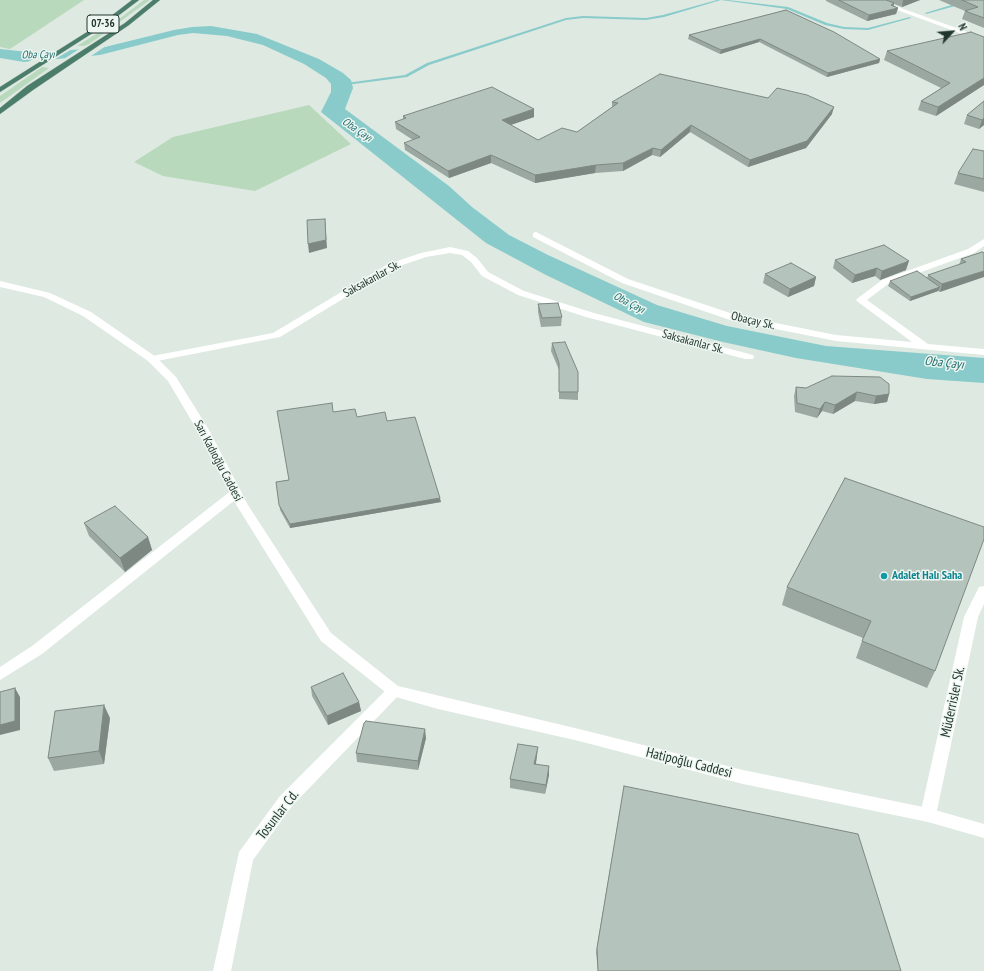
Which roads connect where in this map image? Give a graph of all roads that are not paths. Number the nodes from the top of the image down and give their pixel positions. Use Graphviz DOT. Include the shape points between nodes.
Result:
graph roads {
  1 [pos="136,0"];
  2 [pos="157,0"];
  3 [pos="873,0"];
  4 [pos="984,40"];
  5 [pos="0,90"];
  6 [pos="0,112"];
  7 [pos="536,235"];
  8 [pos="984,242"];
  9 [pos="0,284"];
  10 [pos="928,348"];
  11 [pos="984,352"];
  12 [pos="748,357"];
  13 [pos="152,359"];
  14 [pos="236,493"];
  15 [pos="984,591"];
  16 [pos="0,674"];
  17 [pos="394,691"];
  18 [pos="928,815"];
  19 [pos="984,831"];
  20 [pos="222,971"];
  1 -- 5 [label="highway, 07-36"];
  2 -- 6 [label="highway, 07-36" via="127,24 56,70"];
  3 -- 4 [label="street"];
  7 -- 10 [label="street, Obaçay Sk." via="625,281 734,318 836,338"];
  8 -- 10 [label="street" via="971,251 885,282 861,300"];
  9 -- 13 [label="street, Sarı Kadıoğlu Caddesi" via="47,295 87,314"];
  10 -- 11 [label="street, Obaçay Sk."];
  12 -- 13 [label="street, Saksakanlar Sk." via="590,315 521,293 485,274 465,253 450,250 424,254 391,266 276,335"];
  13 -- 14 [label="street, Sarı Kadıoğlu Caddesi" via="176,386 203,430"];
  14 -- 16 [label="street" via="37,650"];
  14 -- 17 [label="street, Sarı Kadıoğlu Caddesi" via="326,637"];
  15 -- 18 [label="street, Müderrisler Sk." via="971,617"];
  17 -- 18 [label="street, Hatipoğlu Caddesi" via="438,704 579,735 743,777"];
  17 -- 20 [label="street, Tosunlar Cd." via="286,801 245,857"];
  18 -- 19 [label="street, Hatipoğlu Caddesi"];
}
